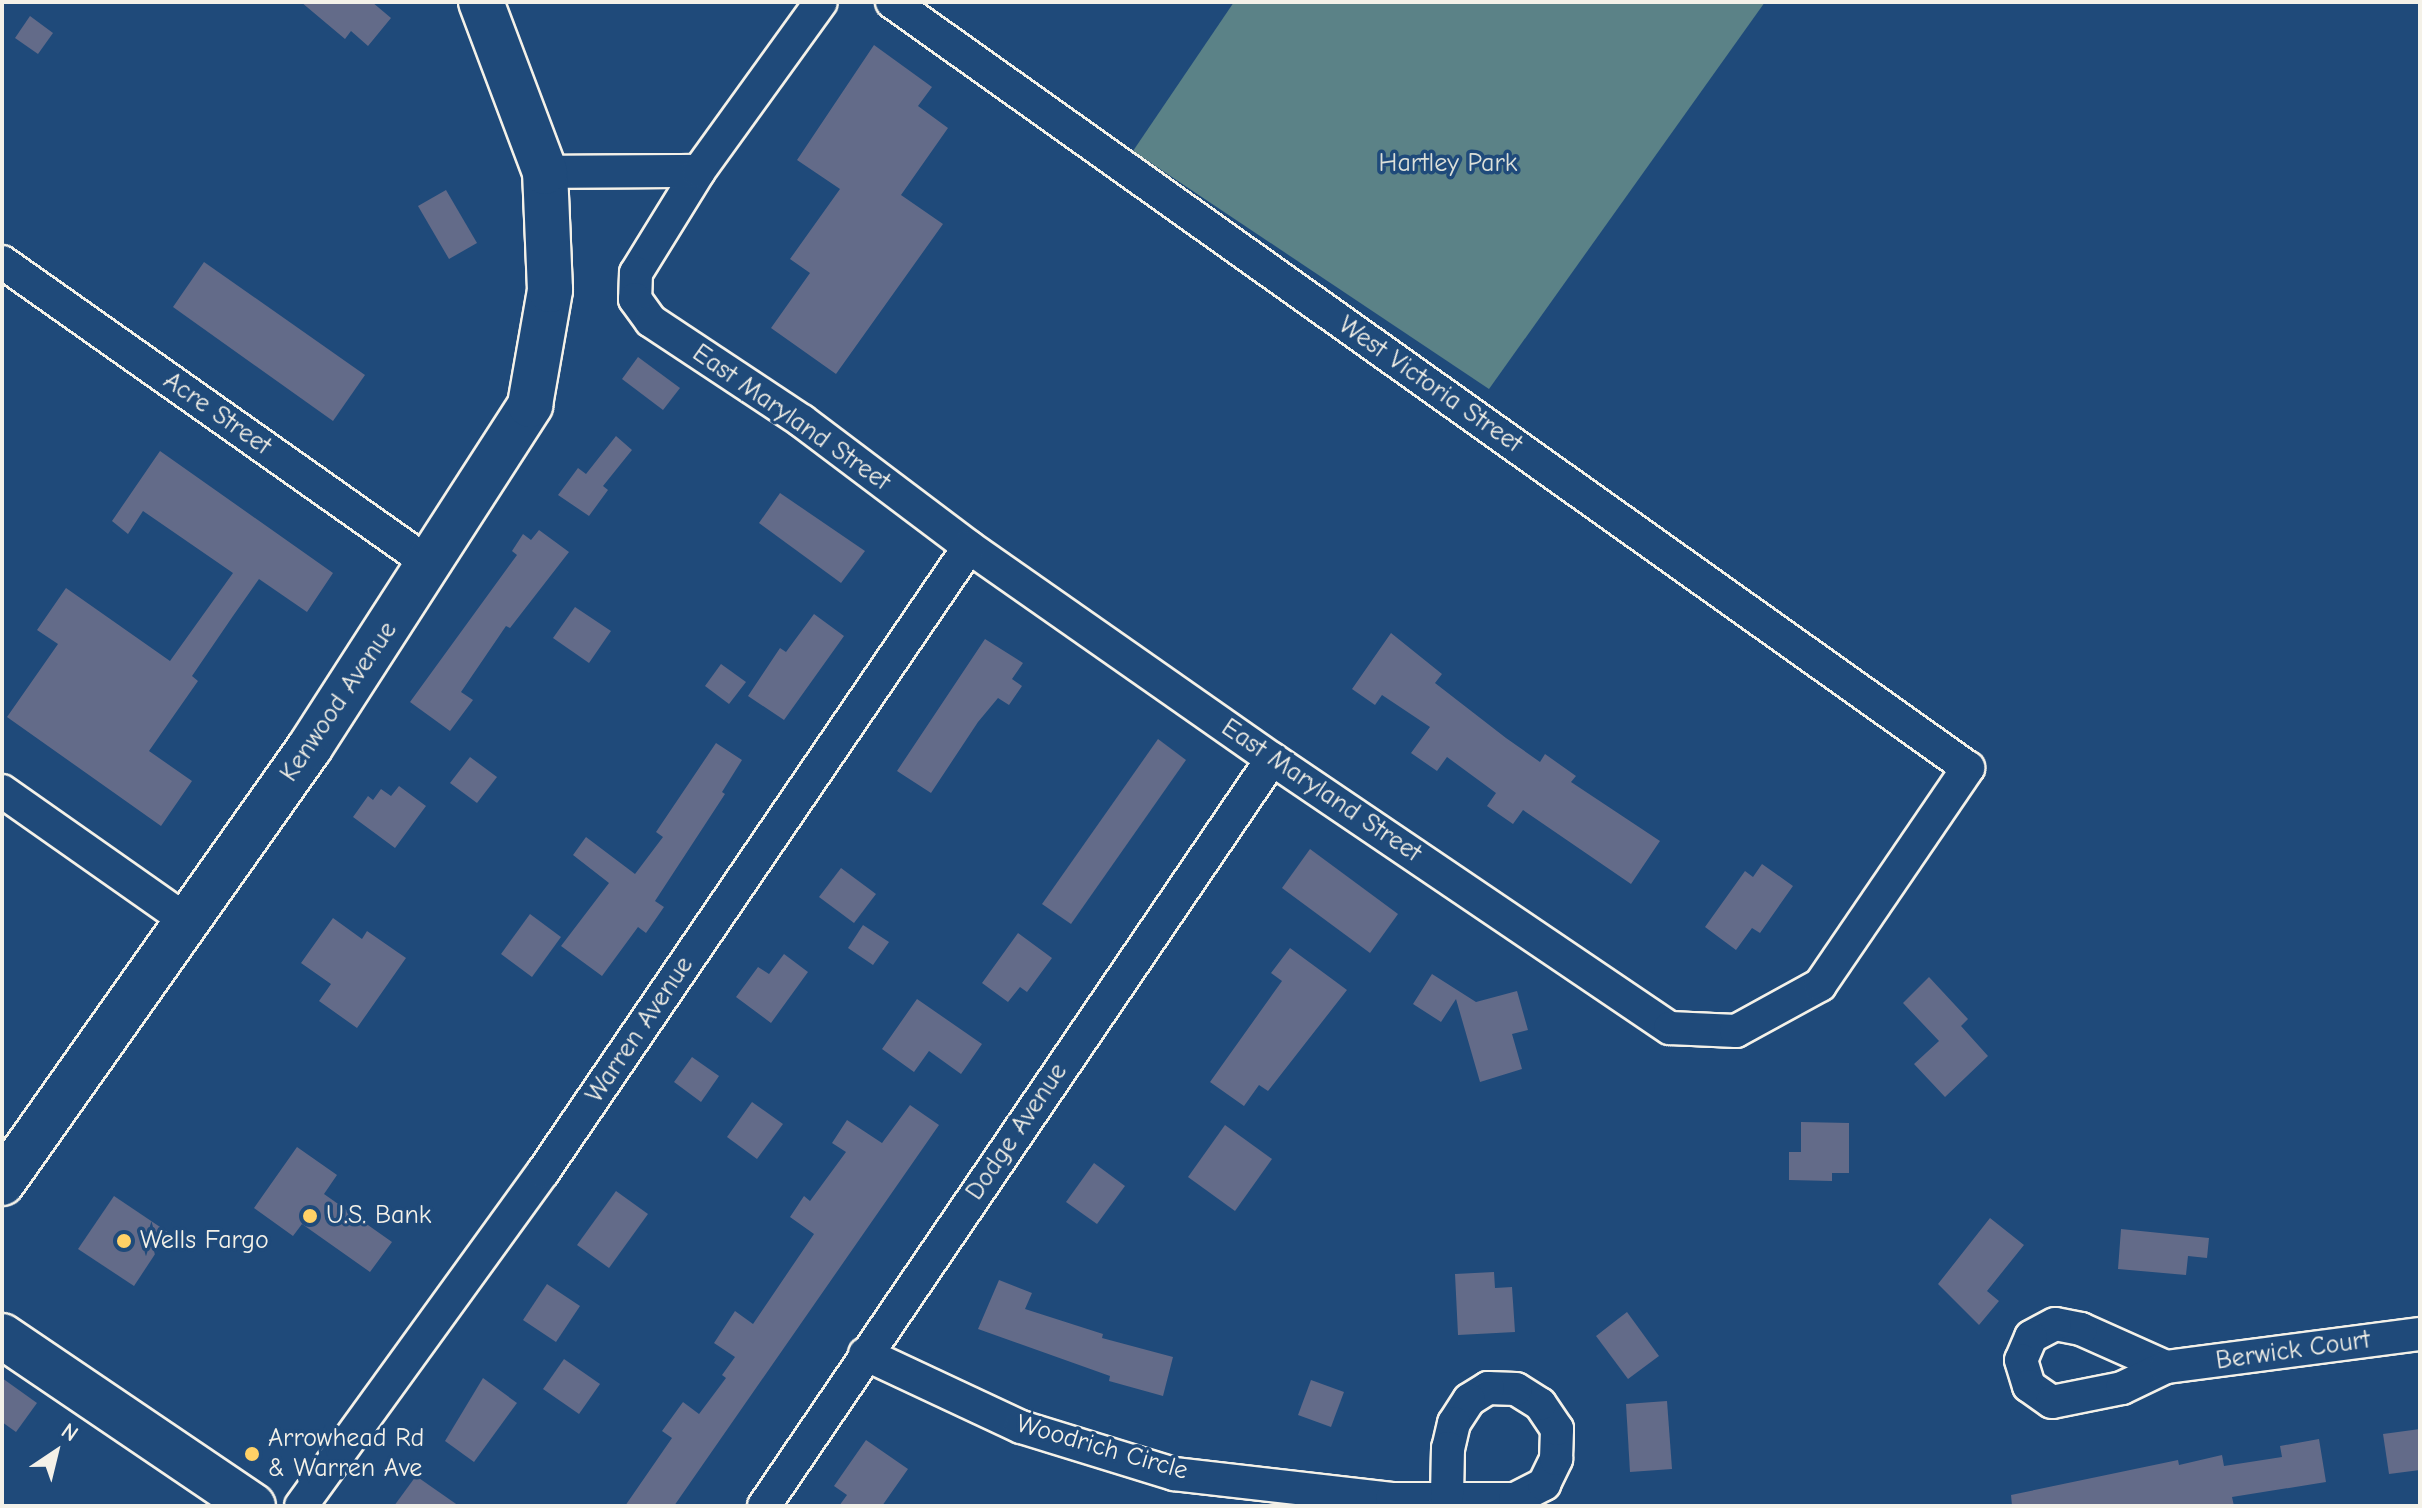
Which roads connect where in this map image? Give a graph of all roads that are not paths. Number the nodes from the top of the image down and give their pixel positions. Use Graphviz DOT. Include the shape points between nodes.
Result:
graph roads {
  1 [pos="481,2"];
  2 [pos="821,2"];
  3 [pos="892,2"];
  4 [pos="699,171"];
  5 [pos="545,172"];
  6 [pos="2,262"];
  7 [pos="969,547"];
  8 [pos="431,565"];
  9 [pos="1272,759"];
  10 [pos="1968,768"];
  11 [pos="2,791"];
  12 [pos="187,921"];
  13 [pos="2,1183"];
  14 [pos="2420,1334"];
  15 [pos="2,1336"];
  16 [pos="865,1354"];
  17 [pos="2166,1367"];
  18 [pos="1447,1497"];
  19 [pos="253,1506"];
  20 [pos="301,1506"];
  21 [pos="764,1506"];
  1 -- 5 [label="main road, Kenwood Avenue"];
  2 -- 4 [label="street"];
  3 -- 10 [label="street, West Victoria Street"];
  4 -- 5 [label="street"];
  4 -- 7 [label="street, East Maryland Street" via="636,273 635,299 651,321 802,421"];
  5 -- 8 [label="main road, Kenwood Avenue" via="550,290 530,405"];
  6 -- 8 [label="street, Acre Street"];
  7 -- 9 [label="street, East Maryland Street"];
  7 -- 20 [label="street, Warren Avenue" via="543,1172"];
  8 -- 12 [label="main road, Kenwood Avenue"];
  9 -- 10 [label="street, East Maryland Street" via="1670,1028 1736,1031 1820,985"];
  9 -- 16 [label="street, Dodge Avenue"];
  11 -- 12 [label="street"];
  12 -- 13 [label="main road, Kenwood Avenue"];
  14 -- 17 [label="street, Berwick Court"];
  15 -- 19 [label="main road"];
  16 -- 18 [label="street, Woodrich Circle" via="1021,1427 1174,1474 1392,1499"];
  16 -- 21 [label="street, Dodge Avenue"];
}
